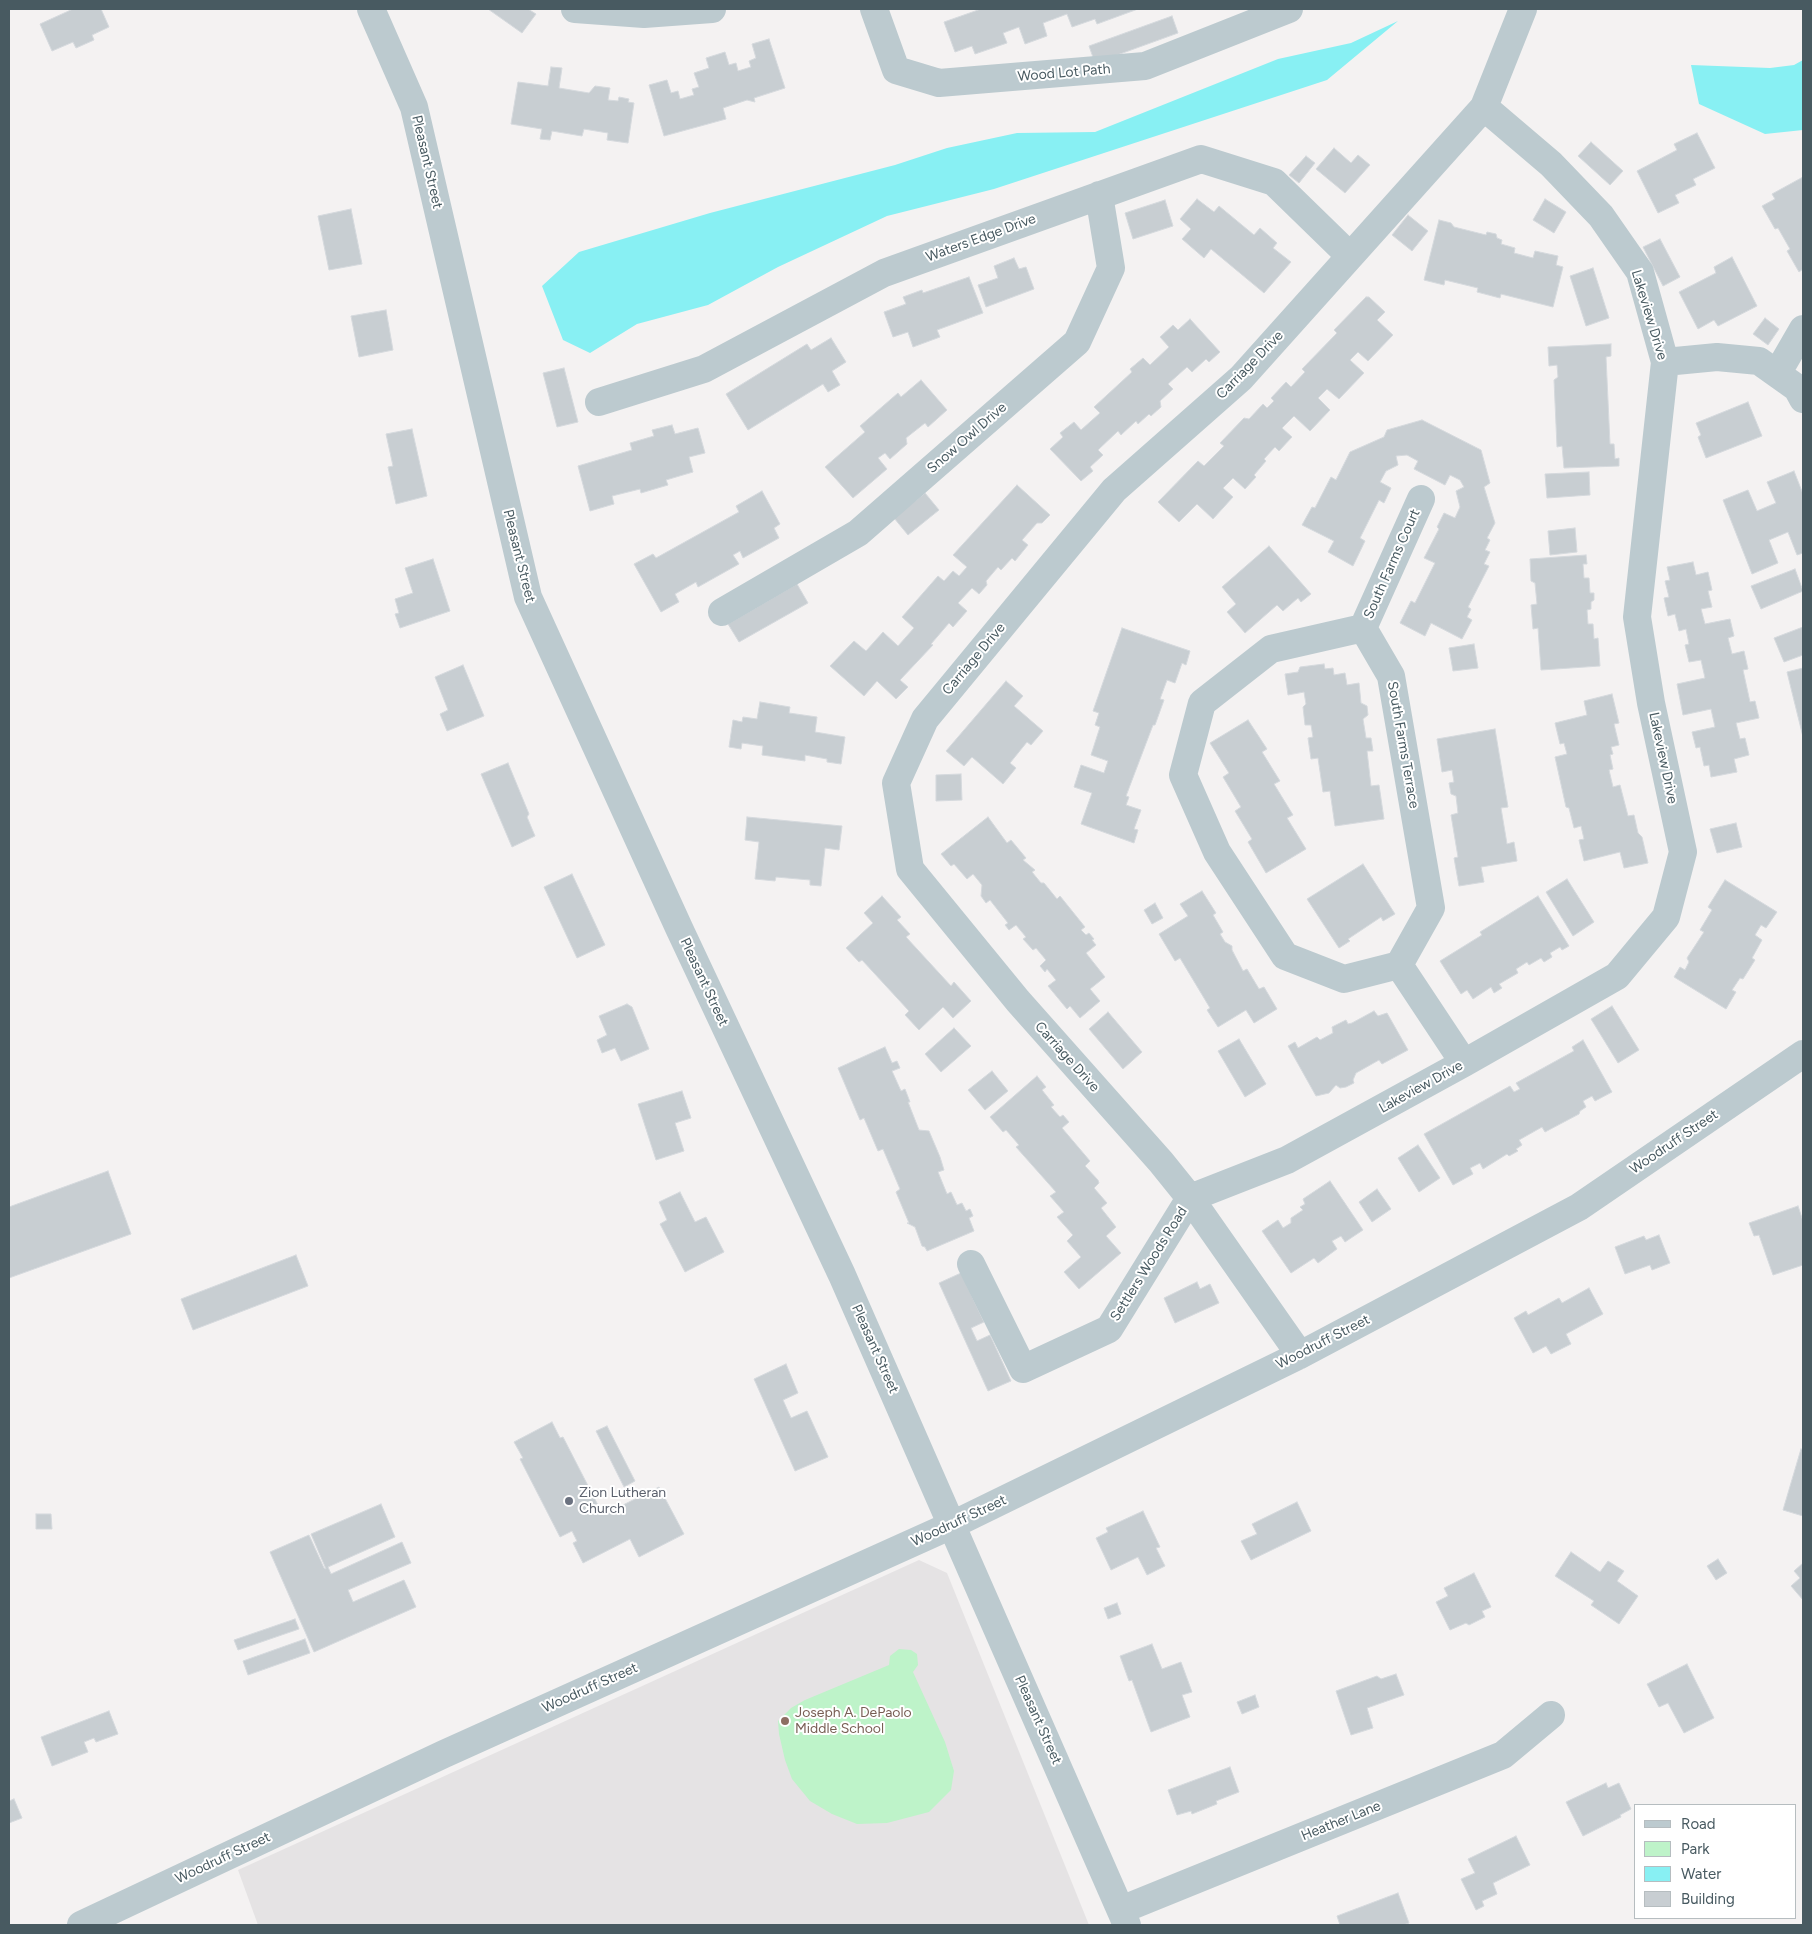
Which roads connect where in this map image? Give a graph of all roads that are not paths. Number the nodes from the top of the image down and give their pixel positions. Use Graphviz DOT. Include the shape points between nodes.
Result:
graph roads {
  1 [pos="371,9"];
  2 [pos="575,9"];
  3 [pos="712,9"];
  4 [pos="874,9"];
  5 [pos="1289,9"];
  6 [pos="1523,9"];
  7 [pos="1484,107"];
  8 [pos="1099,195"];
  9 [pos="1350,256"];
  10 [pos="1803,329"];
  11 [pos="1665,362"];
  12 [pos="1777,374"];
  13 [pos="1803,399"];
  14 [pos="599,402"];
  15 [pos="1421,499"];
  16 [pos="722,612"];
  17 [pos="1362,628"];
  18 [pos="1399,965"];
  19 [pos="1803,1054"];
  20 [pos="1464,1063"];
  21 [pos="1190,1198"];
  22 [pos="971,1264"];
  23 [pos="1300,1355"];
  24 [pos="952,1525"];
  25 [pos="1552,1715"];
  26 [pos="1124,1918"];
  27 [pos="81,1925"];
  1 -- 24 [label="street, Pleasant Street" via="414,107 528,597 674,919 842,1275"];
  2 -- 3 [label="street" via="644,14"];
  4 -- 5 [label="street, Wood Lot Path" via="896,70 939,83 1145,66"];
  6 -- 7 [label="street, Carriage Drive"];
  7 -- 9 [label="street, Carriage Drive"];
  7 -- 11 [label="street, Lakeview Drive" via="1551,164 1601,216 1640,272"];
  8 -- 9 [label="street, Waters Edge Drive" via="1201,158 1274,182"];
  8 -- 14 [label="street, Waters Edge Drive" via="884,273 704,369"];
  8 -- 16 [label="street, Snow Owl Drive" via="1111,268 1077,342 858,533"];
  9 -- 21 [label="street, Carriage Drive" via="1242,378 1114,490 925,719 896,784 910,869 1018,1001"];
  10 -- 12 [label="street"];
  11 -- 12 [label="street" via="1716,357 1759,361"];
  11 -- 20 [label="street, Lakeview Drive" via="1637,617 1651,703 1683,852 1666,917 1617,976"];
  12 -- 13 [label="street" via="1797,388"];
  15 -- 17 [label="street, South Farms Court"];
  17 -- 18 [label="street, South Farms Terrace" via="1391,676 1431,908"];
  17 -- 18 [label="street" via="1271,649 1202,703 1182,775 1217,852 1285,956 1344,979"];
  18 -- 20 [label="street"];
  19 -- 23 [label="street, Woodruff Street" via="1579,1207"];
  20 -- 21 [label="street, Lakeview Drive" via="1287,1160"];
  21 -- 22 [label="street, Settlers Woods Road" via="1109,1329 1023,1369"];
  21 -- 23 [label="street, Carriage Drive"];
  23 -- 24 [label="street, Woodruff Street"];
  24 -- 26 [label="street, Pleasant Street"];
  24 -- 27 [label="street, Woodruff Street" via="444,1754"];
  25 -- 26 [label="street, Heather Lane" via="1503,1755"];
}
